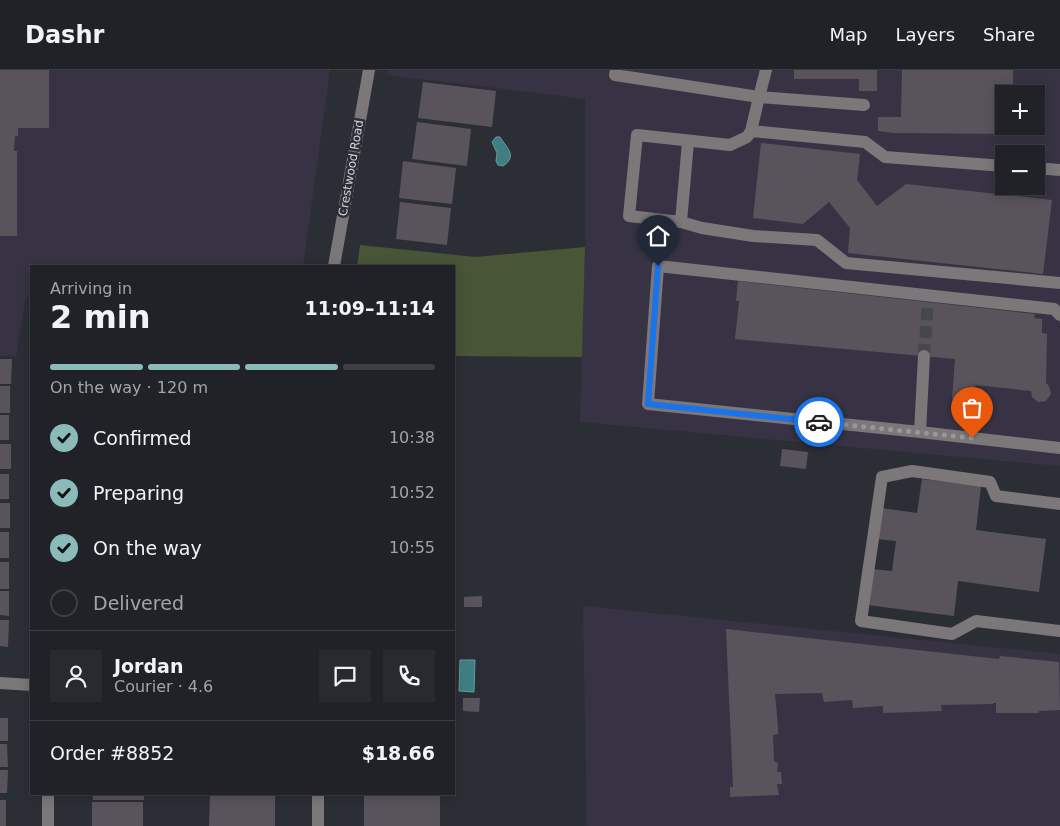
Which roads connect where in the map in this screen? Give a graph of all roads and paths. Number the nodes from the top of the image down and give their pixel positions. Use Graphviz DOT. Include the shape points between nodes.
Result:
graph roads {
  1 [pos="368,70"];
  2 [pos="616,70"];
  3 [pos="766,70"];
  4 [pos="759,97"];
  5 [pos="864,105"];
  6 [pos="751,131"];
  7 [pos="688,142"];
  8 [pos="995,165"];
  9 [pos="1045,169"];
  10 [pos="1060,170"];
  11 [pos="681,222"];
  12 [pos="334,265"];
  13 [pos="1060,283"];
  14 [pos="1060,315"];
  15 [pos="924,356"];
  16 [pos="920,432"];
  17 [pos="1060,448"];
  18 [pos="1060,504"];
  19 [pos="1060,631"];
  20 [pos="0,683"];
  21 [pos="30,686"];
  22 [pos="48,795"];
  23 [pos="318,795"];
  24 [pos="48,826"];
  25 [pos="318,826"];
  1 -- 12 [label="street, Crestwood Road"];
  2 -- 4 [label="street" via="615,75"];
  3 -- 4 [label="street"];
  4 -- 5 [label="street"];
  4 -- 6 [label="street"];
  6 -- 7 [label="street" via="747,137 730,144"];
  6 -- 8 [label="street" via="866,142 885,157"];
  7 -- 11 [label="street"];
  7 -- 11 [label="street" via="637,135 629,216"];
  9 -- 10 [label="street"];
  11 -- 13 [label="street" via="753,236 817,240 846,264"];
  14 -- 16 [label="street" via="1054,309 928,298 658,266 648,404"];
  15 -- 16 [label="street"];
  16 -- 17 [label="street"];
  18 -- 19 [label="street" via="996,496 990,482 912,471 882,477 861,621 952,634 976,621"];
  20 -- 21 [label="street"];
  22 -- 24 [label="street"];
  23 -- 25 [label="street"];
}
